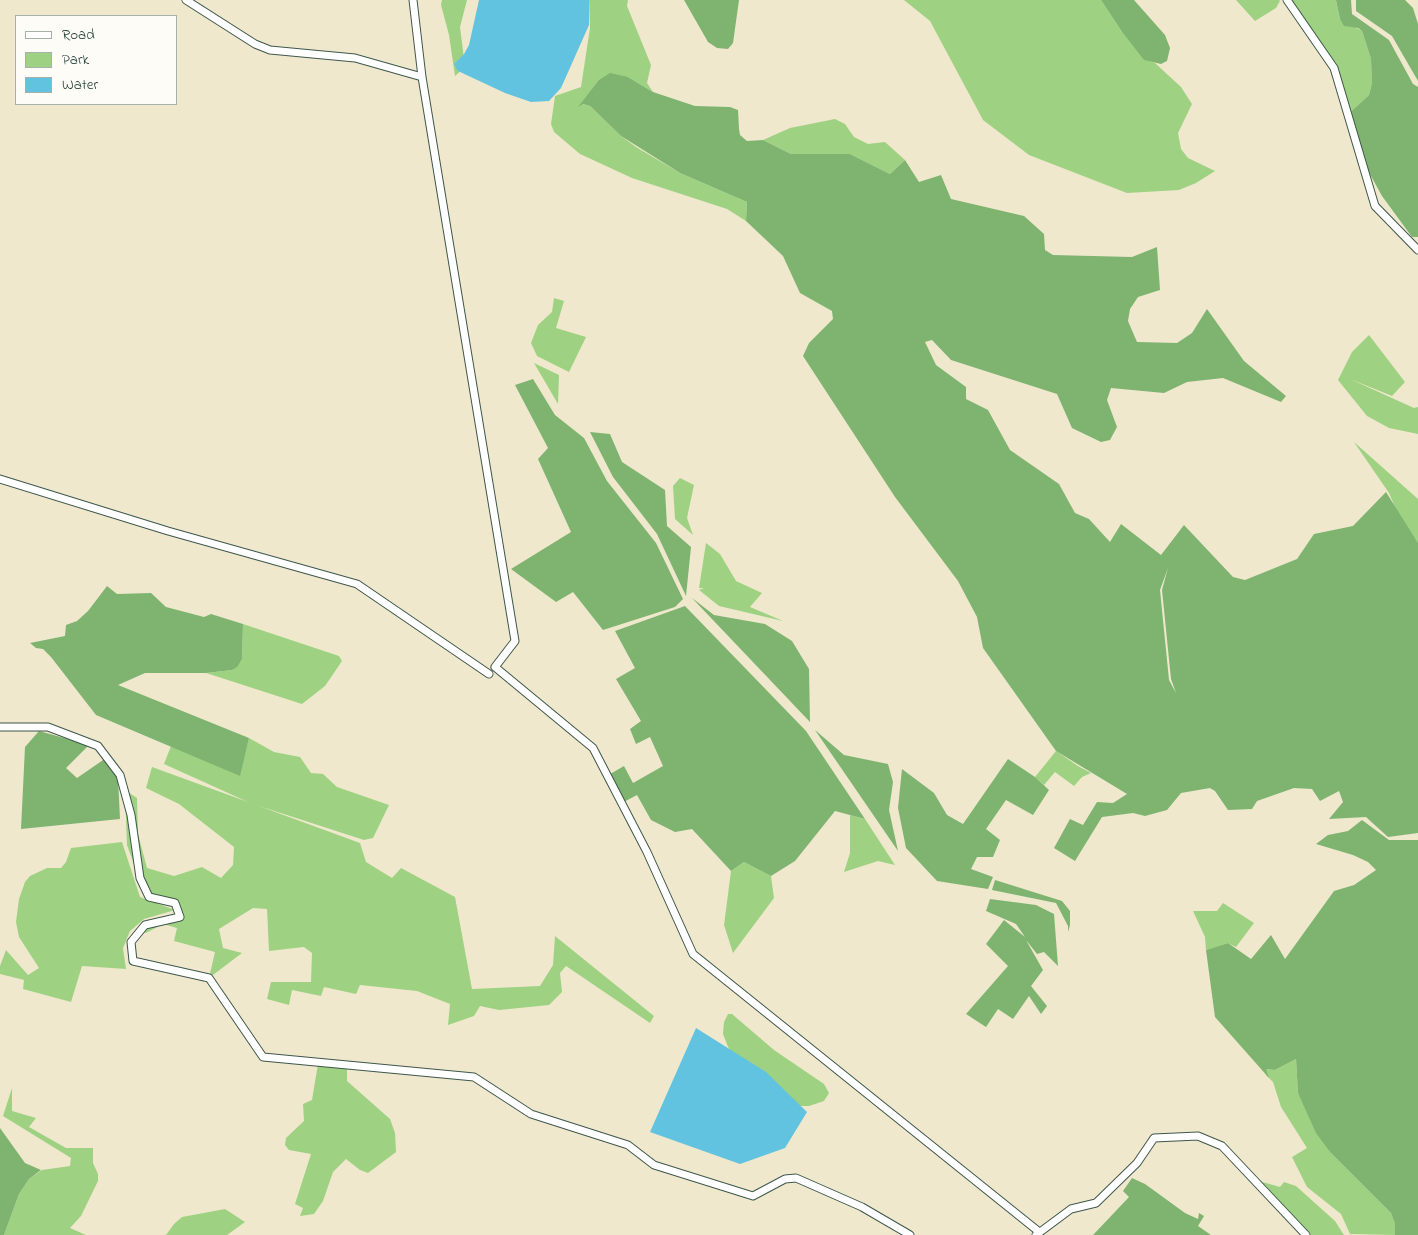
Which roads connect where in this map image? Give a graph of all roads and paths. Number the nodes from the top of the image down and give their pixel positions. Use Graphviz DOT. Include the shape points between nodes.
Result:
graph roads {
  1 [pos="186,0"];
  2 [pos="413,0"];
  3 [pos="1287,0"];
  4 [pos="422,76"];
  5 [pos="1418,250"];
  6 [pos="0,479"];
  7 [pos="489,674"];
  8 [pos="0,727"];
  9 [pos="1037,1233"];
  10 [pos="910,1235"];
  11 [pos="1306,1235"];
  1 -- 4 [label="street" via="255,44 270,50 355,58"];
  2 -- 4 [label="street"];
  3 -- 5 [label="street" via="1334,68 1375,206"];
  4 -- 9 [label="street" via="515,641 495,667 593,748 647,852 693,954"];
  6 -- 7 [label="street" via="168,531 358,584"];
  8 -- 10 [label="street" via="48,727 98,746 120,775 131,815 140,878 149,897 175,903 180,917 145,925 131,942 133,961 209,978 263,1056 474,1077 531,1114 628,1145 654,1165 753,1196 785,1179 796,1178 862,1207"];
  9 -- 11 [label="street" via="1071,1208 1096,1203 1137,1163 1154,1138 1198,1136 1222,1146"];
}
